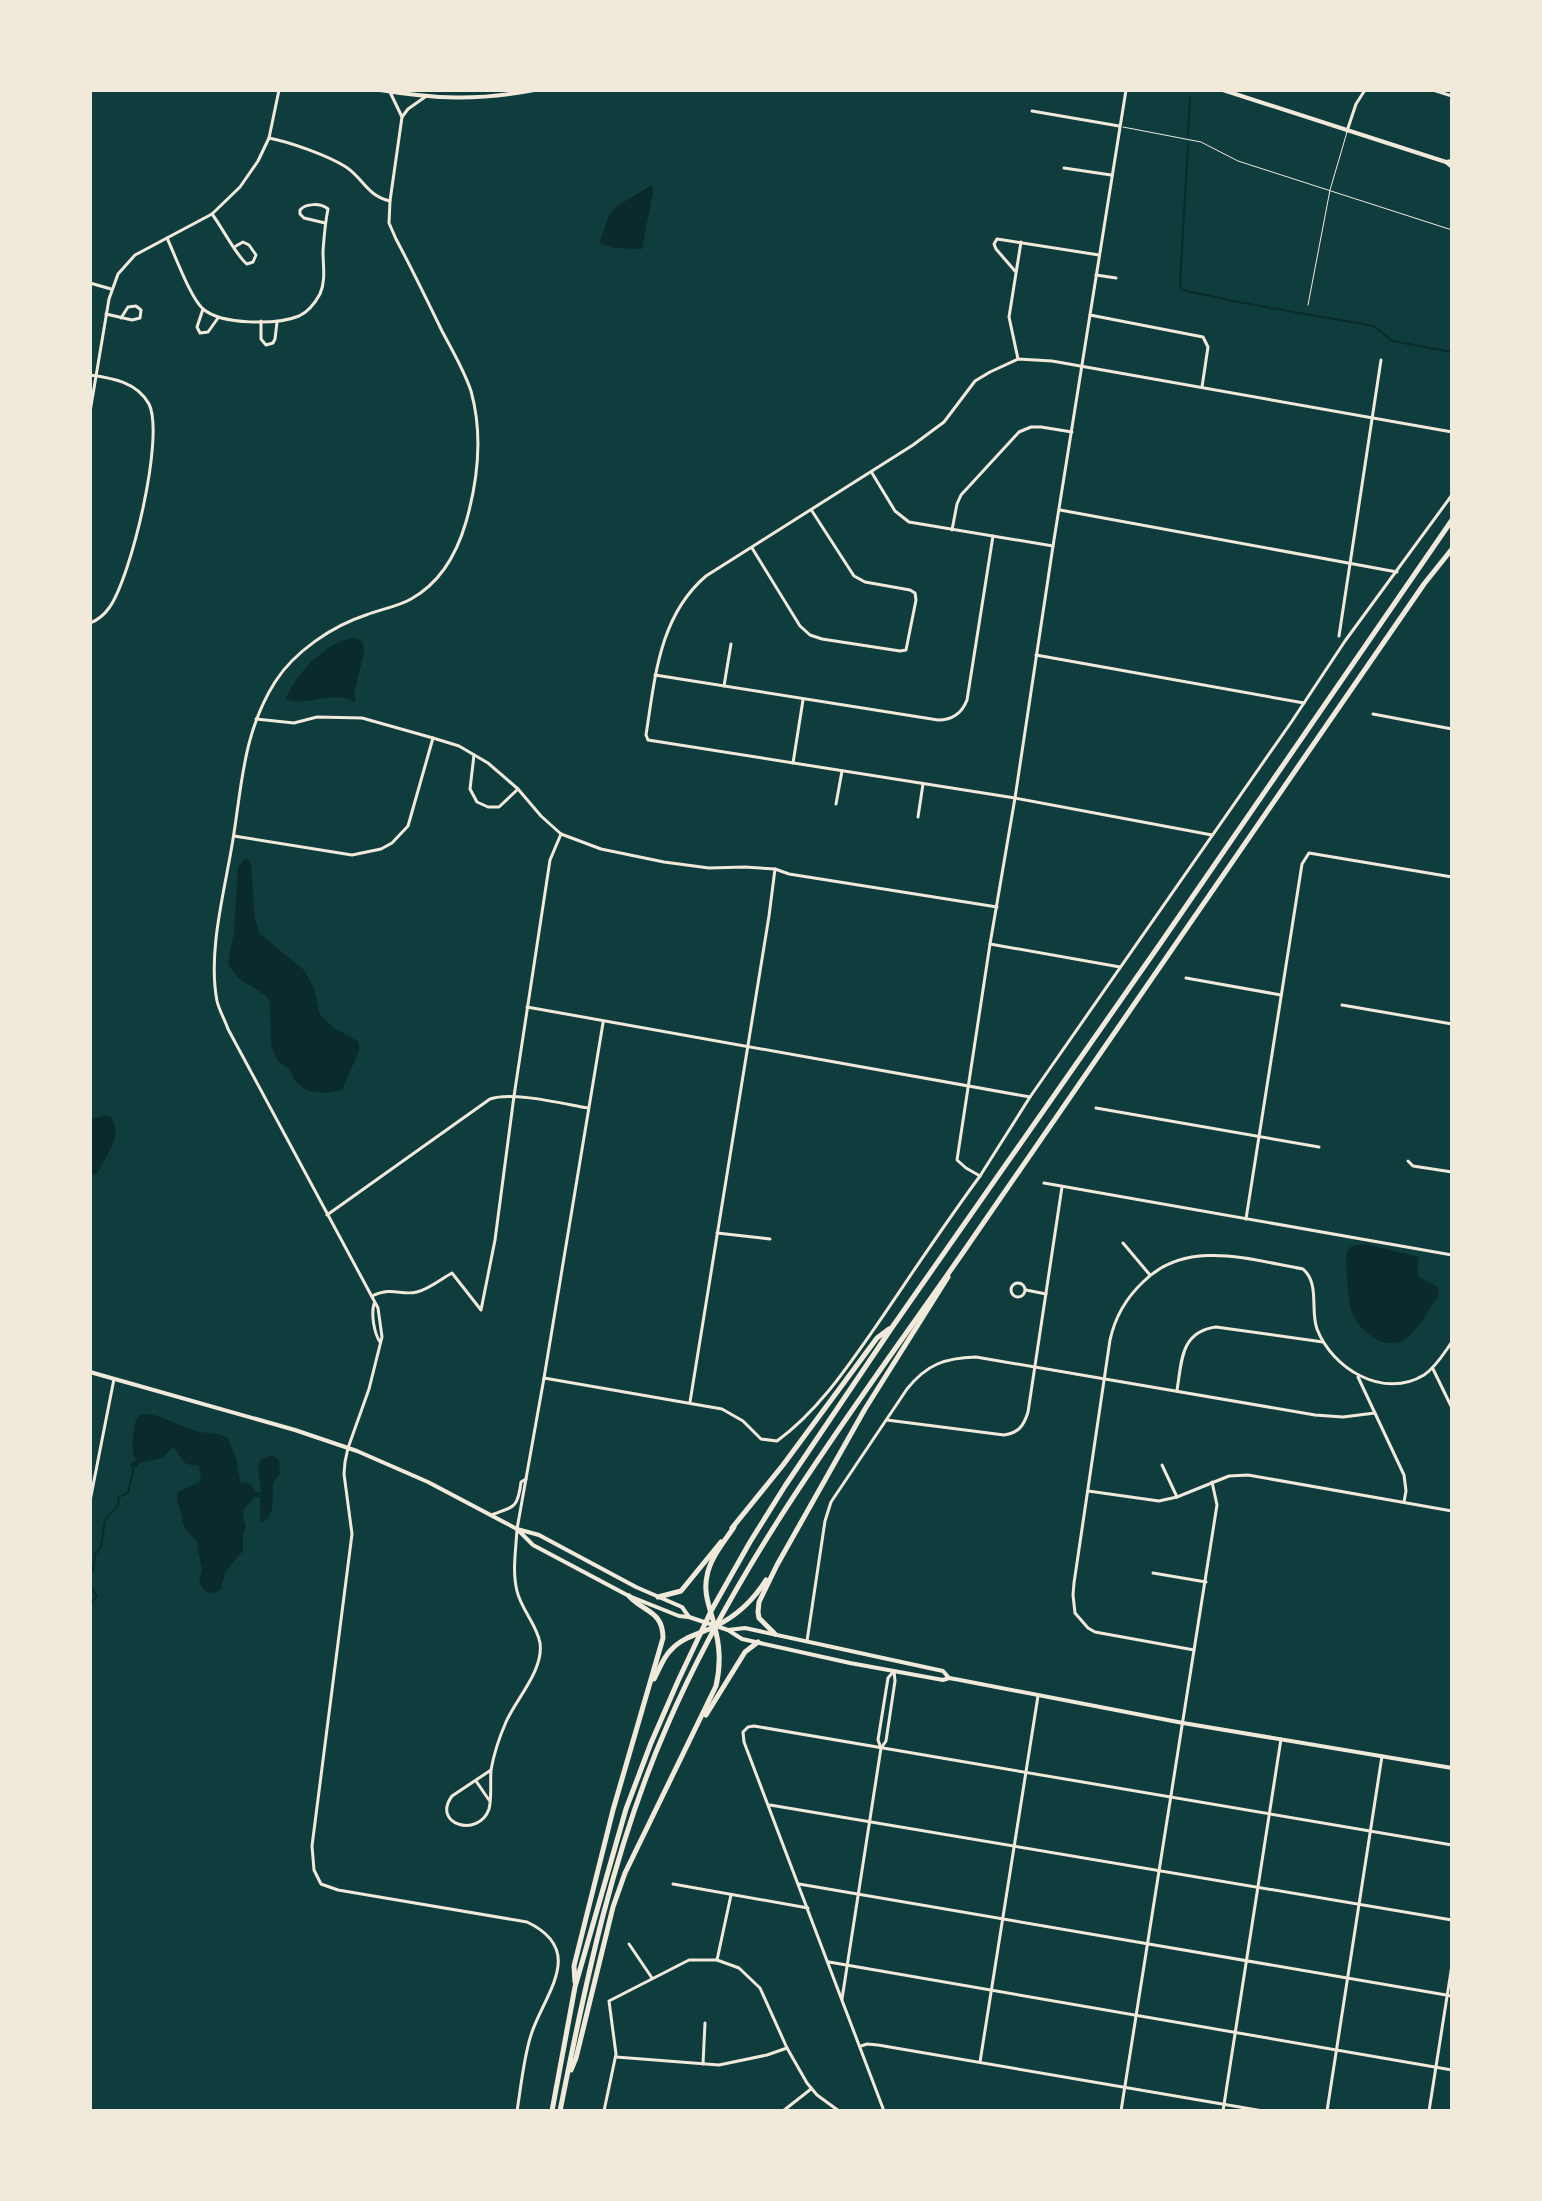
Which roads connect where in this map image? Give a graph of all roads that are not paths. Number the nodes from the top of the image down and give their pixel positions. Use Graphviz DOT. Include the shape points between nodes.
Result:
graph roads {
  1 [pos="279,90"];
  2 [pos="380,90"];
  3 [pos="534,90"];
  4 [pos="1126,90"];
  5 [pos="1223,90"];
  6 [pos="1365,90"];
  7 [pos="1433,90"];
  8 [pos="389,92"];
  9 [pos="1452,96"];
  10 [pos="425,97"];
  11 [pos="1032,111"];
  12 [pos="402,117"];
  13 [pos="1119,126"];
  14 [pos="1347,131"];
  15 [pos="269,138"];
  16 [pos="1449,161"];
  17 [pos="1452,167"];
  18 [pos="1064,168"];
  19 [pos="1111,175"];
  20 [pos="1330,190"];
  21 [pos="390,201"];
  22 [pos="212,214"];
  23 [pos="325,223"];
  24 [pos="1452,230"];
  25 [pos="167,238"];
  26 [pos="1021,242"];
  27 [pos="236,246"];
  28 [pos="1099,255"];
  29 [pos="1015,271"];
  30 [pos="1096,275"];
  31 [pos="1116,278"];
  32 [pos="90,283"];
  33 [pos="111,289"];
  34 [pos="1308,305"];
  35 [pos="203,309"];
  36 [pos="106,314"];
  37 [pos="1090,315"];
  38 [pos="121,318"];
  39 [pos="218,318"];
  40 [pos="261,321"];
  41 [pos="277,321"];
  42 [pos="1018,359"];
  43 [pos="1381,360"];
  44 [pos="1082,366"];
  45 [pos="90,375"];
  46 [pos="96,376"];
  47 [pos="1202,387"];
  48 [pos="90,412"];
  49 [pos="1373,419"];
  50 [pos="1072,432"];
  51 [pos="1452,432"];
  52 [pos="871,472"];
  53 [pos="1452,495"];
  54 [pos="812,510"];
  55 [pos="1060,510"];
  56 [pos="1452,520"];
  57 [pos="952,530"];
  58 [pos="993,536"];
  59 [pos="1053,546"];
  60 [pos="752,548"];
  61 [pos="1452,549"];
  62 [pos="1350,563"];
  63 [pos="1397,572"];
  64 [pos="90,623"];
  65 [pos="1339,636"];
  66 [pos="731,644"];
  67 [pos="1036,655"];
  68 [pos="655,675"];
  69 [pos="724,686"];
  70 [pos="803,699"];
  71 [pos="1304,703"];
  72 [pos="1373,714"];
  73 [pos="256,719"];
  74 [pos="1452,729"];
  75 [pos="433,738"];
  76 [pos="474,755"];
  77 [pos="793,763"];
  78 [pos="842,771"];
  79 [pos="923,784"];
  80 [pos="518,789"];
  81 [pos="1015,798"];
  82 [pos="836,804"];
  83 [pos="918,817"];
  84 [pos="561,834"];
  85 [pos="1212,835"];
  86 [pos="234,836"];
  87 [pos="775,869"];
  88 [pos="1452,877"];
  89 [pos="997,907"];
  90 [pos="990,944"];
  91 [pos="1120,967"];
  92 [pos="1186,978"];
  93 [pos="1281,995"];
  94 [pos="1342,1005"];
  95 [pos="527,1007"];
  96 [pos="603,1021"];
  97 [pos="1452,1024"];
  98 [pos="748,1047"];
  99 [pos="969,1086"];
  100 [pos="514,1096"];
  101 [pos="1030,1097"];
  102 [pos="588,1108"];
  103 [pos="1096,1108"];
  104 [pos="1259,1137"];
  105 [pos="1319,1147"];
  106 [pos="1408,1161"];
  107 [pos="1452,1172"];
  108 [pos="980,1176"];
  109 [pos="1044,1183"];
  110 [pos="1062,1187"];
  111 [pos="327,1215"];
  112 [pos="1246,1219"];
  113 [pos="717,1233"];
  114 [pos="770,1239"];
  115 [pos="1123,1243"];
  116 [pos="1452,1255"];
  117 [pos="959,1257"];
  118 [pos="1150,1275"];
  119 [pos="1025,1290"];
  120 [pos="1046,1294"];
  121 [pos="371,1296"];
  122 [pos="893,1326"];
  123 [pos="1323,1342"];
  124 [pos="1452,1342"];
  125 [pos="1035,1366"];
  126 [pos="1433,1369"];
  127 [pos="90,1372"];
  128 [pos="1356,1375"];
  129 [pos="544,1378"];
  130 [pos="114,1379"];
  131 [pos="1105,1379"];
  132 [pos="1177,1390"];
  133 [pos="690,1402"];
  134 [pos="1452,1408"];
  135 [pos="1375,1413"];
  136 [pos="887,1420"];
  137 [pos="348,1448"];
  138 [pos="1162,1465"];
  139 [pos="526,1479"];
  140 [pos="1212,1482"];
  141 [pos="1088,1491"];
  142 [pos="1177,1497"];
  143 [pos="90,1501"];
  144 [pos="1404,1502"];
  145 [pos="1452,1511"];
  146 [pos="491,1515"];
  147 [pos="734,1527"];
  148 [pos="517,1529"];
  149 [pos="777,1565"];
  150 [pos="1153,1573"];
  151 [pos="1206,1582"];
  152 [pos="629,1596"];
  153 [pos="658,1597"];
  154 [pos="689,1617"];
  155 [pos="715,1627"];
  156 [pos="728,1630"];
  157 [pos="775,1634"];
  158 [pos="807,1641"];
  159 [pos="758,1642"];
  160 [pos="1194,1650"];
  161 [pos="894,1671"];
  162 [pos="949,1678"];
  163 [pos="650,1687"];
  164 [pos="1038,1696"];
  165 [pos="1183,1723"];
  166 [pos="694,1733"];
  167 [pos="1281,1739"];
  168 [pos="881,1748"];
  169 [pos="1382,1756"];
  170 [pos="1452,1768"];
  171 [pos="491,1770"];
  172 [pos="1026,1772"];
  173 [pos="476,1781"];
  174 [pos="1171,1797"];
  175 [pos="489,1800"];
  176 [pos="768,1805"];
  177 [pos="1269,1813"];
  178 [pos="869,1821"];
  179 [pos="1370,1831"];
  180 [pos="1452,1845"];
  181 [pos="1015,1846"];
  182 [pos="1159,1870"];
  183 [pos="673,1884"];
  184 [pos="799,1884"];
  185 [pos="1258,1888"];
  186 [pos="858,1893"];
  187 [pos="731,1895"];
  188 [pos="1358,1904"];
  189 [pos="808,1908"];
  190 [pos="1003,1918"];
  191 [pos="1452,1920"];
  192 [pos="629,1944"];
  193 [pos="1148,1944"];
  194 [pos="717,1960"];
  195 [pos="1247,1961"];
  196 [pos="828,1962"];
  197 [pos="1452,1965"];
  198 [pos="847,1966"];
  199 [pos="652,1978"];
  200 [pos="1347,1978"];
  201 [pos="575,1987"];
  202 [pos="992,1991"];
  203 [pos="1450,1996"];
  204 [pos="842,1999"];
  205 [pos="1136,2016"];
  206 [pos="705,2023"];
  207 [pos="1235,2033"];
  208 [pos="861,2046"];
  209 [pos="787,2048"];
  210 [pos="1336,2050"];
  211 [pos="616,2057"];
  212 [pos="980,2062"];
  213 [pos="703,2064"];
  214 [pos="1436,2067"];
  215 [pos="1452,2070"];
  216 [pos="565,2085"];
  217 [pos="1125,2087"];
  218 [pos="811,2089"];
  219 [pos="1224,2104"];
  220 [pos="517,2111"];
  221 [pos="552,2111"];
  222 [pos="560,2111"];
  223 [pos="604,2111"];
  224 [pos="783,2111"];
  225 [pos="839,2111"];
  226 [pos="884,2111"];
  227 [pos="1121,2111"];
  228 [pos="1223,2111"];
  229 [pos="1263,2111"];
  230 [pos="1327,2111"];
  231 [pos="1429,2111"];
  1 -- 15 [label="street"];
  2 -- 8 [label="main road"];
  3 -- 10 [label="main road" via="488,97"];
  4 -- 13 [label="street"];
  5 -- 14 [label="main road"];
  6 -- 14 [label="street"];
  7 -- 9 [label="street"];
  8 -- 10 [label="main road"];
  8 -- 12 [label="street"];
  10 -- 12 [label="street"];
  11 -- 13 [label="street"];
  12 -- 21 [label="street"];
  13 -- 19 [label="street"];
  13 -- 20 [label="lane" via="1208,144 1238,161"];
  14 -- 16 [label="main road"];
  14 -- 20 [label="lane"];
  15 -- 21 [label="street" via="346,167 371,193"];
  15 -- 22 [label="street" via="240,187"];
  16 -- 17 [label="main road"];
  18 -- 19 [label="street"];
  19 -- 28 [label="street"];
  20 -- 24 [label="lane"];
  20 -- 34 [label="lane"];
  21 -- 73 [label="street" via="389,223 470,390 478,429 470,510 452,557 432,585 397,606 348,621 308,648 276,680"];
  22 -- 25 [label="street"];
  22 -- 27 [label="street"];
  23 -- 23 [label="street" via="304,218 300,212 305,206 321,205 328,209"];
  23 -- 41 [label="street" via="320,292 304,313"];
  25 -- 33 [label="street" via="131,259"];
  25 -- 35 [label="street"];
  26 -- 28 [label="street"];
  26 -- 29 [label="street"];
  26 -- 29 [label="street" via="995,242"];
  27 -- 27 [label="street" via="244,263 255,259 249,245"];
  28 -- 30 [label="street"];
  29 -- 42 [label="street" via="1009,317"];
  30 -- 31 [label="street"];
  30 -- 37 [label="street"];
  32 -- 33 [label="street"];
  33 -- 36 [label="street"];
  35 -- 39 [label="street"];
  35 -- 39 [label="street" via="200,333 208,332"];
  36 -- 38 [label="street"];
  36 -- 46 [label="street"];
  37 -- 44 [label="street"];
  37 -- 47 [label="street" via="1203,337 1208,347"];
  38 -- 38 [label="street" via="140,318 141,310 128,307"];
  39 -- 40 [label="street"];
  40 -- 41 [label="street"];
  40 -- 41 [label="street" via="261,339 269,346"];
  42 -- 44 [label="street"];
  42 -- 52 [label="street" via="979,378 935,430"];
  43 -- 49 [label="street"];
  44 -- 47 [label="street"];
  44 -- 50 [label="street"];
  45 -- 46 [label="street"];
  46 -- 48 [label="street"];
  46 -- 64 [label="street" via="126,383 140,394 151,410 154,432 129,566 109,609"];
  47 -- 49 [label="street"];
  49 -- 51 [label="street"];
  49 -- 62 [label="street"];
  50 -- 55 [label="street"];
  50 -- 57 [label="street" via="1031,427 1014,436 961,495"];
  52 -- 54 [label="street"];
  52 -- 57 [label="street" via="906,520"];
  53 -- 63 [label="street"];
  54 -- 60 [label="street"];
  54 -- 60 [label="street" via="854,576 913,591 909,644 903,651 805,632"];
  55 -- 59 [label="street"];
  55 -- 62 [label="street"];
  56 -- 122 [label="highway"];
  57 -- 58 [label="street"];
  58 -- 59 [label="street"];
  58 -- 70 [label="street" via="961,710 938,720"];
  59 -- 67 [label="street"];
  60 -- 68 [label="street" via="688,593 666,631"];
  61 -- 117 [label="highway"];
  62 -- 63 [label="street"];
  62 -- 65 [label="street"];
  63 -- 71 [label="street"];
  66 -- 69 [label="street"];
  67 -- 71 [label="street"];
  67 -- 81 [label="street"];
  68 -- 69 [label="street"];
  68 -- 77 [label="street" via="646,739"];
  69 -- 70 [label="street"];
  70 -- 77 [label="street"];
  71 -- 85 [label="street"];
  72 -- 74 [label="street"];
  73 -- 75 [label="street" via="294,723 317,717 362,718"];
  73 -- 86 [label="street" via="242,768"];
  75 -- 76 [label="street"];
  75 -- 86 [label="street" via="408,826 381,849 352,855"];
  76 -- 80 [label="street"];
  76 -- 80 [label="street" via="470,789 477,802 499,807"];
  77 -- 78 [label="street"];
  78 -- 79 [label="street"];
  78 -- 82 [label="street"];
  79 -- 81 [label="street"];
  79 -- 83 [label="street"];
  80 -- 84 [label="street"];
  81 -- 85 [label="street"];
  81 -- 89 [label="street"];
  84 -- 87 [label="street" via="664,862"];
  84 -- 95 [label="street" via="550,860"];
  85 -- 91 [label="street"];
  86 -- 111 [label="street" via="214,959 218,1001"];
  87 -- 89 [label="street"];
  87 -- 98 [label="street"];
  88 -- 93 [label="street" via="1309,853 1302,864"];
  89 -- 90 [label="street"];
  90 -- 91 [label="street"];
  90 -- 99 [label="street"];
  91 -- 101 [label="street"];
  92 -- 93 [label="street"];
  93 -- 104 [label="street"];
  94 -- 97 [label="street"];
  95 -- 96 [label="street"];
  95 -- 100 [label="street"];
  96 -- 98 [label="street"];
  96 -- 102 [label="street"];
  98 -- 99 [label="street"];
  98 -- 113 [label="street"];
  99 -- 101 [label="street"];
  99 -- 108 [label="street" via="957,1160"];
  100 -- 102 [label="street"];
  100 -- 111 [label="street" via="490,1099"];
  100 -- 121 [label="street" via="481,1310 452,1273 415,1293 387,1290"];
  101 -- 108 [label="street"];
  102 -- 129 [label="street"];
  103 -- 104 [label="street"];
  104 -- 105 [label="street"];
  104 -- 112 [label="street"];
  106 -- 107 [label="street"];
  108 -- 133 [label="street" via="860,1348 795,1428 777,1441 761,1439 722,1409"];
  109 -- 110 [label="street"];
  110 -- 112 [label="street"];
  110 -- 120 [label="street"];
  111 -- 121 [label="street"];
  112 -- 116 [label="street"];
  113 -- 114 [label="street"];
  113 -- 133 [label="street"];
  115 -- 118 [label="street"];
  117 -- 149 [label="highway"];
  117 -- 216 [label="highway" via="767,1538 721,1615 666,1728 621,1847"];
  118 -- 123 [label="street" via="1180,1259 1217,1255 1303,1269 1311,1279 1315,1325"];
  118 -- 131 [label="street" via="1119,1312"];
  119 -- 120 [label="street"];
  120 -- 125 [label="street"];
  121 -- 137 [label="street" via="382,1337"];
  122 -- 147 [label="highway" via="877,1338"];
  122 -- 201 [label="highway" via="785,1486 699,1635 626,1809"];
  123 -- 128 [label="street"];
  123 -- 132 [label="street" via="1205,1329 1184,1349"];
  124 -- 126 [label="street"];
  125 -- 131 [label="street"];
  125 -- 136 [label="street" via="976,1357 947,1359 912,1383"];
  125 -- 136 [label="street" via="1028,1412 1019,1430 1004,1435"];
  126 -- 128 [label="street" via="1396,1383"];
  126 -- 134 [label="street"];
  127 -- 130 [label="main road"];
  128 -- 135 [label="street"];
  129 -- 133 [label="street"];
  129 -- 139 [label="street"];
  130 -- 137 [label="main road"];
  130 -- 143 [label="street"];
  131 -- 132 [label="street"];
  131 -- 141 [label="street"];
  132 -- 135 [label="street" via="1315,1415"];
  135 -- 144 [label="street" via="1404,1475"];
  136 -- 158 [label="street" via="829,1506"];
  137 -- 146 [label="main road"];
  137 -- 220 [label="street" via="344,1474 352,1534 312,1846 314,1870 321,1884 338,1890 527,1922 549,1938 558,1953 558,1969 532,2033"];
  138 -- 142 [label="street"];
  139 -- 146 [label="street" via="516,1505"];
  139 -- 148 [label="street"];
  140 -- 142 [label="street"];
  140 -- 144 [label="street" via="1248,1475"];
  140 -- 151 [label="street" via="1217,1505"];
  141 -- 142 [label="street" via="1150,1501"];
  141 -- 160 [label="street" via="1074,1583 1075,1613 1095,1632"];
  144 -- 145 [label="street"];
  146 -- 148 [label="main road"];
  147 -- 153 [label="highway" via="681,1591"];
  147 -- 155 [label="highway" via="707,1573"];
  148 -- 152 [label="main road" via="533,1545"];
  148 -- 153 [label="main road" via="539,1535"];
  148 -- 171 [label="street" via="517,1593 540,1643 538,1663 507,1718"];
  149 -- 155 [label="highway" via="749,1603"];
  149 -- 157 [label="highway" via="758,1612"];
  150 -- 151 [label="street"];
  151 -- 160 [label="street"];
  152 -- 154 [label="main road"];
  152 -- 163 [label="highway" via="655,1614 663,1628"];
  153 -- 154 [label="main road" via="682,1607"];
  154 -- 155 [label="main road"];
  155 -- 156 [label="main road"];
  155 -- 163 [label="highway" via="669,1651"];
  155 -- 166 [label="highway" via="721,1663"];
  156 -- 157 [label="main road"];
  156 -- 159 [label="main road"];
  157 -- 158 [label="main road"];
  158 -- 162 [label="main road" via="943,1671"];
  159 -- 161 [label="main road"];
  159 -- 166 [label="highway" via="745,1652"];
  160 -- 165 [label="street"];
  161 -- 162 [label="main road"];
  161 -- 168 [label="street"];
  161 -- 168 [label="street" via="888,1678"];
  162 -- 164 [label="main road"];
  163 -- 201 [label="highway" via="613,1810 574,1966"];
  164 -- 165 [label="main road"];
  164 -- 172 [label="street"];
  165 -- 167 [label="main road"];
  165 -- 174 [label="street"];
  166 -- 216 [label="highway" via="625,1873"];
  167 -- 169 [label="main road"];
  167 -- 177 [label="street"];
  168 -- 172 [label="street"];
  168 -- 176 [label="street" via="747,1727 744,1742"];
  168 -- 178 [label="street"];
  169 -- 170 [label="main road"];
  169 -- 179 [label="street"];
  171 -- 173 [label="street"];
  171 -- 175 [label="street"];
  172 -- 174 [label="street"];
  172 -- 181 [label="street"];
  173 -- 175 [label="street"];
  173 -- 175 [label="street" via="452,1796 449,1816 455,1824 472,1825 489,1809"];
  174 -- 177 [label="street"];
  174 -- 182 [label="street"];
  176 -- 178 [label="street"];
  176 -- 184 [label="street"];
  177 -- 179 [label="street"];
  177 -- 185 [label="street"];
  178 -- 181 [label="street"];
  178 -- 186 [label="street"];
  179 -- 180 [label="street"];
  179 -- 188 [label="street"];
  181 -- 182 [label="street"];
  181 -- 190 [label="street"];
  182 -- 185 [label="street"];
  182 -- 193 [label="street"];
  183 -- 187 [label="street"];
  184 -- 186 [label="street"];
  184 -- 189 [label="street"];
  185 -- 188 [label="street"];
  185 -- 195 [label="street"];
  186 -- 190 [label="street"];
  186 -- 198 [label="street"];
  187 -- 189 [label="street"];
  187 -- 194 [label="street"];
  188 -- 191 [label="street"];
  188 -- 200 [label="street"];
  189 -- 196 [label="street"];
  190 -- 193 [label="street"];
  190 -- 202 [label="street"];
  192 -- 199 [label="street"];
  193 -- 195 [label="street"];
  193 -- 205 [label="street"];
  194 -- 199 [label="street" via="689,1960"];
  194 -- 209 [label="street" via="741,1969 759,1985"];
  195 -- 200 [label="street"];
  195 -- 207 [label="street"];
  196 -- 198 [label="street"];
  196 -- 204 [label="street"];
  197 -- 203 [label="street"];
  198 -- 202 [label="street"];
  198 -- 204 [label="street"];
  199 -- 211 [label="street" via="609,2001"];
  200 -- 203 [label="street"];
  200 -- 210 [label="street"];
  201 -- 221 [label="highway"];
  202 -- 205 [label="street"];
  202 -- 212 [label="street"];
  203 -- 214 [label="street"];
  204 -- 208 [label="street"];
  205 -- 207 [label="street"];
  205 -- 217 [label="street"];
  206 -- 213 [label="street"];
  207 -- 210 [label="street"];
  207 -- 219 [label="street"];
  208 -- 212 [label="street"];
  208 -- 226 [label="street"];
  209 -- 213 [label="street" via="730,2064"];
  209 -- 218 [label="street"];
  210 -- 214 [label="street"];
  210 -- 230 [label="street"];
  211 -- 213 [label="street"];
  211 -- 223 [label="street"];
  212 -- 217 [label="street"];
  214 -- 215 [label="street"];
  214 -- 231 [label="street"];
  216 -- 222 [label="highway"];
  217 -- 219 [label="street"];
  217 -- 227 [label="street"];
  218 -- 224 [label="street"];
  218 -- 225 [label="street"];
  219 -- 228 [label="street"];
  219 -- 229 [label="street"];
}
